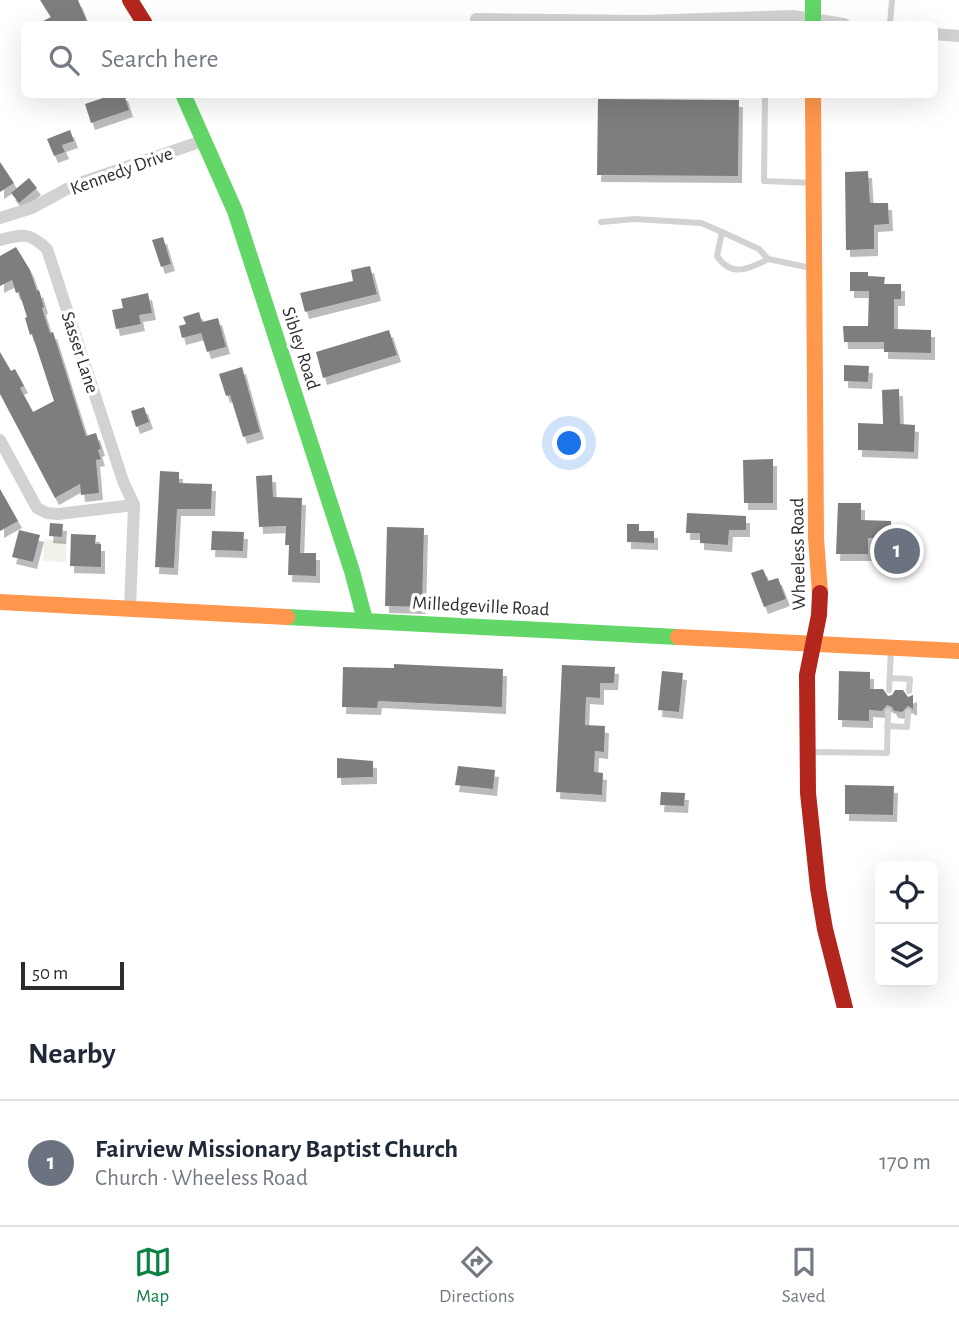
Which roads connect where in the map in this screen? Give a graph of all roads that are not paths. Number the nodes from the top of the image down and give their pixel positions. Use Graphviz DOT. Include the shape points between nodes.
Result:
graph roads {
  1 [pos="130,0"];
  2 [pos="813,0"];
  3 [pos="892,0"];
  4 [pos="476,19"];
  5 [pos="143,21"];
  6 [pos="544,21"];
  7 [pos="663,21"];
  8 [pos="810,21"];
  9 [pos="813,21"];
  10 [pos="890,21"];
  11 [pos="938,34"];
  12 [pos="959,36"];
  13 [pos="185,98"];
  14 [pos="765,98"];
  15 [pos="813,98"];
  16 [pos="205,140"];
  17 [pos="813,183"];
  18 [pos="0,218"];
  19 [pos="601,222"];
  20 [pos="722,232"];
  21 [pos="0,240"];
  22 [pos="768,259"];
  23 [pos="813,268"];
  24 [pos="0,440"];
  25 [pos="134,505"];
  26 [pos="0,602"];
  27 [pos="130,608"];
  28 [pos="365,620"];
  29 [pos="813,644"];
  30 [pos="891,648"];
  31 [pos="959,651"];
  32 [pos="890,678"];
  33 [pos="889,690"];
  34 [pos="909,691"];
  35 [pos="888,711"];
  36 [pos="908,712"];
  37 [pos="887,726"];
  38 [pos="806,751"];
  39 [pos="845,1008"];
  1 -- 5 [label="street"];
  2 -- 9 [label="street"];
  3 -- 10 [label="lane"];
  4 -- 6 [label="street"];
  7 -- 8 [label="street" via="793,16"];
  11 -- 12 [label="street"];
  13 -- 16 [label="street, Sibley Road"];
  14 -- 17 [label="lane" via="764,181"];
  15 -- 17 [label="street, Wheeless Road"];
  16 -- 18 [label="street, Kennedy Drive" via="74,185 32,208"];
  16 -- 28 [label="street, Sibley Road" via="235,211"];
  17 -- 23 [label="street, Wheeless Road"];
  19 -- 20 [label="lane" via="701,223"];
  20 -- 22 [label="lane" via="759,249"];
  20 -- 22 [label="lane" via="717,256 723,265 751,269"];
  21 -- 25 [label="street, Sasser Lane" via="21,234 35,238 47,249"];
  22 -- 23 [label="lane"];
  23 -- 29 [label="street, Wheeless Road" via="820,573"];
  24 -- 25 [label="street" via="37,508 47,513"];
  25 -- 27 [label="street, Sasser Lane"];
  26 -- 27 [label="street, Milledgeville Road"];
  27 -- 28 [label="street, Milledgeville Road"];
  28 -- 29 [label="street, Milledgeville Road"];
  29 -- 30 [label="street, Milledgeville Road"];
  29 -- 38 [label="street, Wheeless Road" via="807,675"];
  30 -- 31 [label="street, Milledgeville Road"];
  30 -- 32 [label="lane"];
  32 -- 33 [label="lane"];
  32 -- 34 [label="lane" via="910,679"];
  35 -- 37 [label="lane"];
  36 -- 37 [label="lane" via="907,726"];
  37 -- 38 [label="lane" via="887,753"];
  38 -- 39 [label="street, Wheeless Road" via="818,888"];
}
